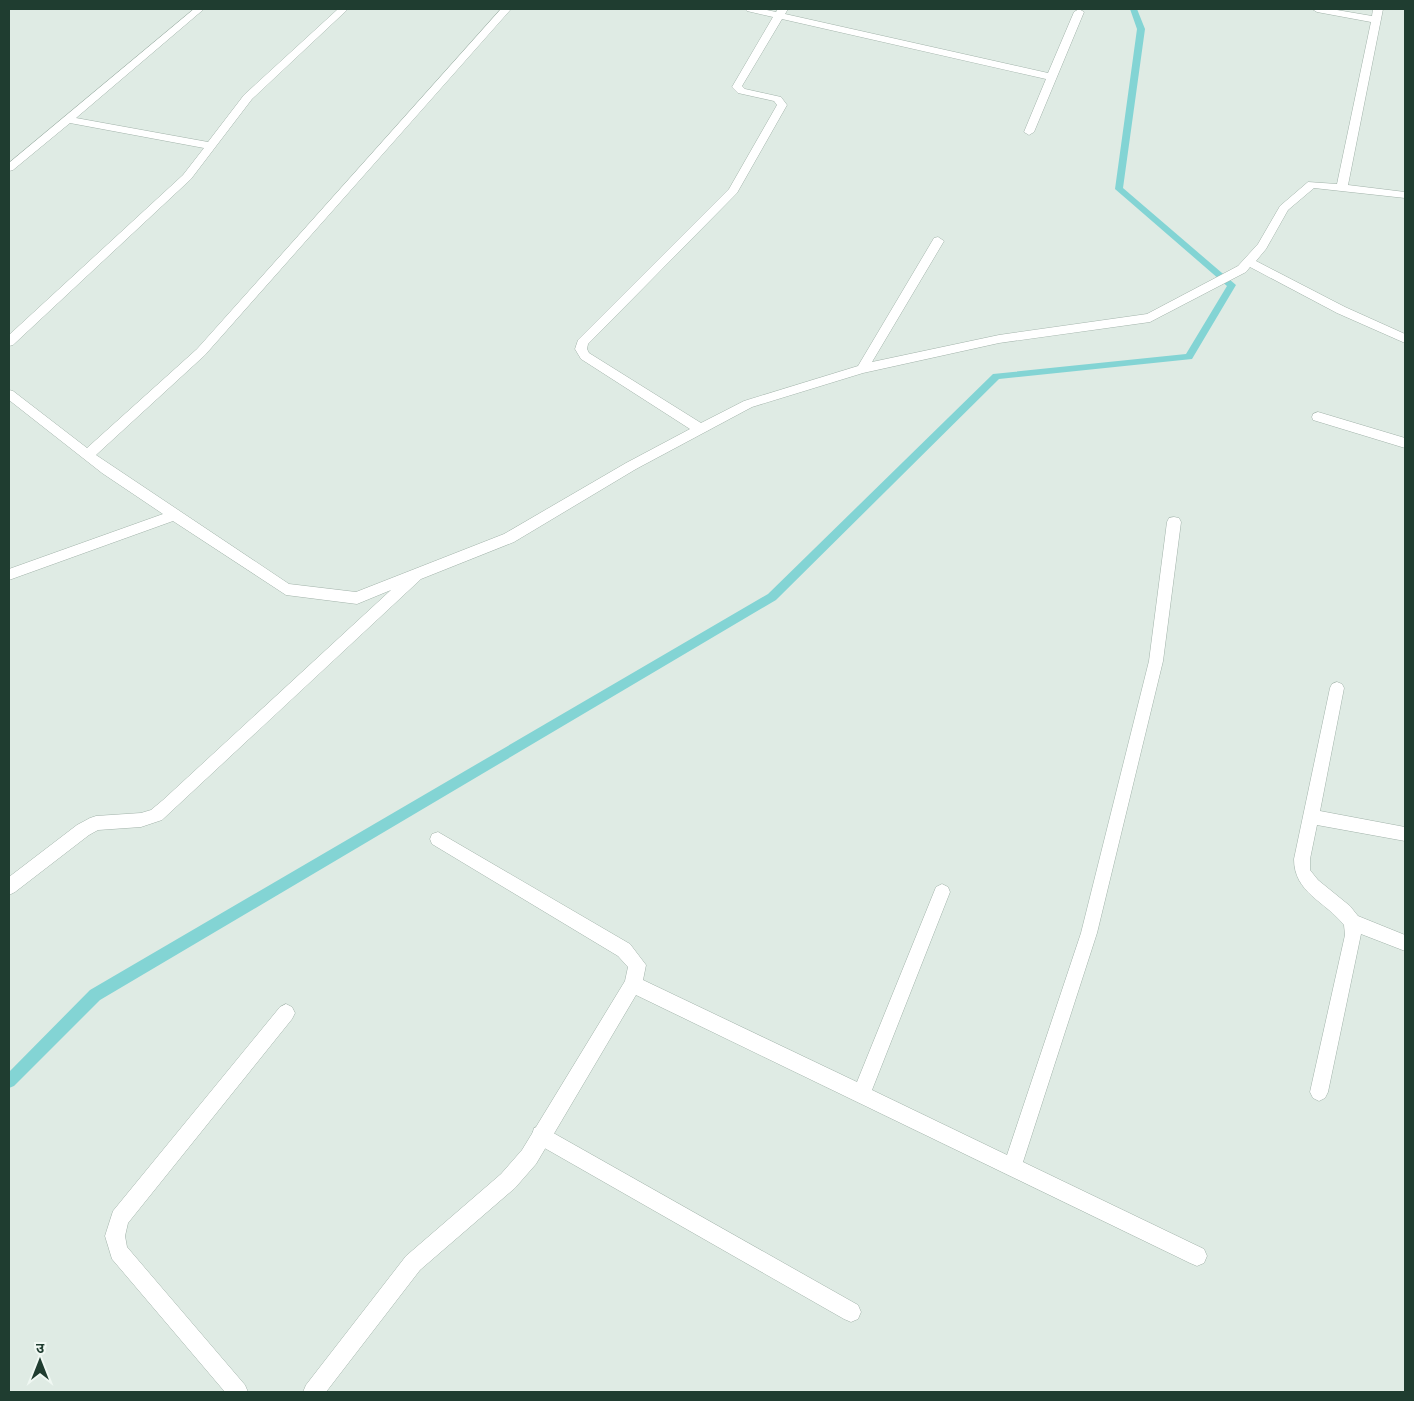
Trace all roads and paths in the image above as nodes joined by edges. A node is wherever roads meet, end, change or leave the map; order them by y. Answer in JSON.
{"nodes":[{"id":1,"x":199,"y":9,"type":"edge"},
{"id":2,"x":342,"y":9,"type":"edge"},
{"id":3,"x":506,"y":9,"type":"edge"},
{"id":4,"x":750,"y":9,"type":"edge"},
{"id":5,"x":1317,"y":9,"type":"edge"},
{"id":6,"x":1378,"y":9,"type":"edge"},
{"id":7,"x":781,"y":12,"type":"edge"},
{"id":8,"x":1079,"y":12,"type":"dead end"},
{"id":9,"x":1376,"y":20,"type":"junction"},
{"id":10,"x":1052,"y":77,"type":"junction"},
{"id":11,"x":67,"y":119,"type":"junction"},
{"id":12,"x":1028,"y":132,"type":"dead end"},
{"id":13,"x":211,"y":146,"type":"junction"},
{"id":14,"x":9,"y":168,"type":"edge"},
{"id":15,"x":1342,"y":188,"type":"junction"},
{"id":16,"x":1405,"y":195,"type":"edge"},
{"id":17,"x":938,"y":242,"type":"dead end"},
{"id":18,"x":1246,"y":265,"type":"junction"},
{"id":19,"x":1405,"y":339,"type":"edge"},
{"id":20,"x":9,"y":342,"type":"edge"},
{"id":21,"x":862,"y":369,"type":"junction"},
{"id":22,"x":9,"y":394,"type":"edge"},
{"id":23,"x":1318,"y":417,"type":"dead end"},
{"id":24,"x":700,"y":429,"type":"junction"},
{"id":25,"x":1405,"y":443,"type":"edge"},
{"id":26,"x":88,"y":455,"type":"junction"},
{"id":27,"x":175,"y":514,"type":"junction"},
{"id":28,"x":1174,"y":522,"type":"dead end"},
{"id":29,"x":421,"y":572,"type":"junction"},
{"id":30,"x":9,"y":575,"type":"edge"},
{"id":31,"x":1337,"y":688,"type":"dead end"},
{"id":32,"x":1311,"y":817,"type":"junction"},
{"id":33,"x":1405,"y":834,"type":"edge"},
{"id":34,"x":438,"y":839,"type":"dead end"},
{"id":35,"x":9,"y":887,"type":"edge"},
{"id":36,"x":942,"y":892,"type":"dead end"},
{"id":37,"x":1352,"y":922,"type":"junction"},
{"id":38,"x":1405,"y":943,"type":"edge"},
{"id":39,"x":633,"y":984,"type":"junction"},
{"id":40,"x":286,"y":1013,"type":"dead end"},
{"id":41,"x":1319,"y":1092,"type":"dead end"},
{"id":42,"x":861,"y":1094,"type":"junction"},
{"id":43,"x":541,"y":1135,"type":"junction"},
{"id":44,"x":1012,"y":1167,"type":"junction"},
{"id":45,"x":1197,"y":1256,"type":"dead end"},
{"id":46,"x":851,"y":1312,"type":"dead end"},
{"id":47,"x":238,"y":1392,"type":"edge"},
{"id":48,"x":313,"y":1392,"type":"edge"}],
"edges":[{"from":1,"to":11,"type":"street"},
{"from":2,"to":13,"type":"street"},
{"from":3,"to":26,"type":"street"},
{"from":4,"to":7,"type":"street"},
{"from":5,"to":9,"type":"street"},
{"from":6,"to":9,"type":"street"},
{"from":7,"to":10,"type":"street"},
{"from":7,"to":24,"type":"street"},
{"from":8,"to":10,"type":"street"},
{"from":9,"to":15,"type":"street"},
{"from":10,"to":12,"type":"street"},
{"from":11,"to":13,"type":"street"},
{"from":11,"to":14,"type":"street"},
{"from":13,"to":20,"type":"street"},
{"from":15,"to":16,"type":"street"},
{"from":15,"to":18,"type":"street"},
{"from":17,"to":21,"type":"street"},
{"from":18,"to":19,"type":"street"},
{"from":18,"to":21,"type":"street"},
{"from":21,"to":24,"type":"street"},
{"from":22,"to":26,"type":"street"},
{"from":23,"to":25,"type":"street"},
{"from":24,"to":29,"type":"street"},
{"from":26,"to":27,"type":"street"},
{"from":27,"to":29,"type":"street"},
{"from":27,"to":30,"type":"street"},
{"from":28,"to":44,"type":"street"},
{"from":29,"to":35,"type":"street"},
{"from":31,"to":32,"type":"street"},
{"from":32,"to":33,"type":"street"},
{"from":32,"to":37,"type":"street"},
{"from":34,"to":39,"type":"street"},
{"from":36,"to":42,"type":"street"},
{"from":37,"to":38,"type":"street"},
{"from":37,"to":41,"type":"street"},
{"from":39,"to":42,"type":"street"},
{"from":39,"to":43,"type":"street"},
{"from":40,"to":47,"type":"street"},
{"from":42,"to":44,"type":"street"},
{"from":43,"to":46,"type":"street"},
{"from":43,"to":48,"type":"street"},
{"from":44,"to":45,"type":"street"}]}
